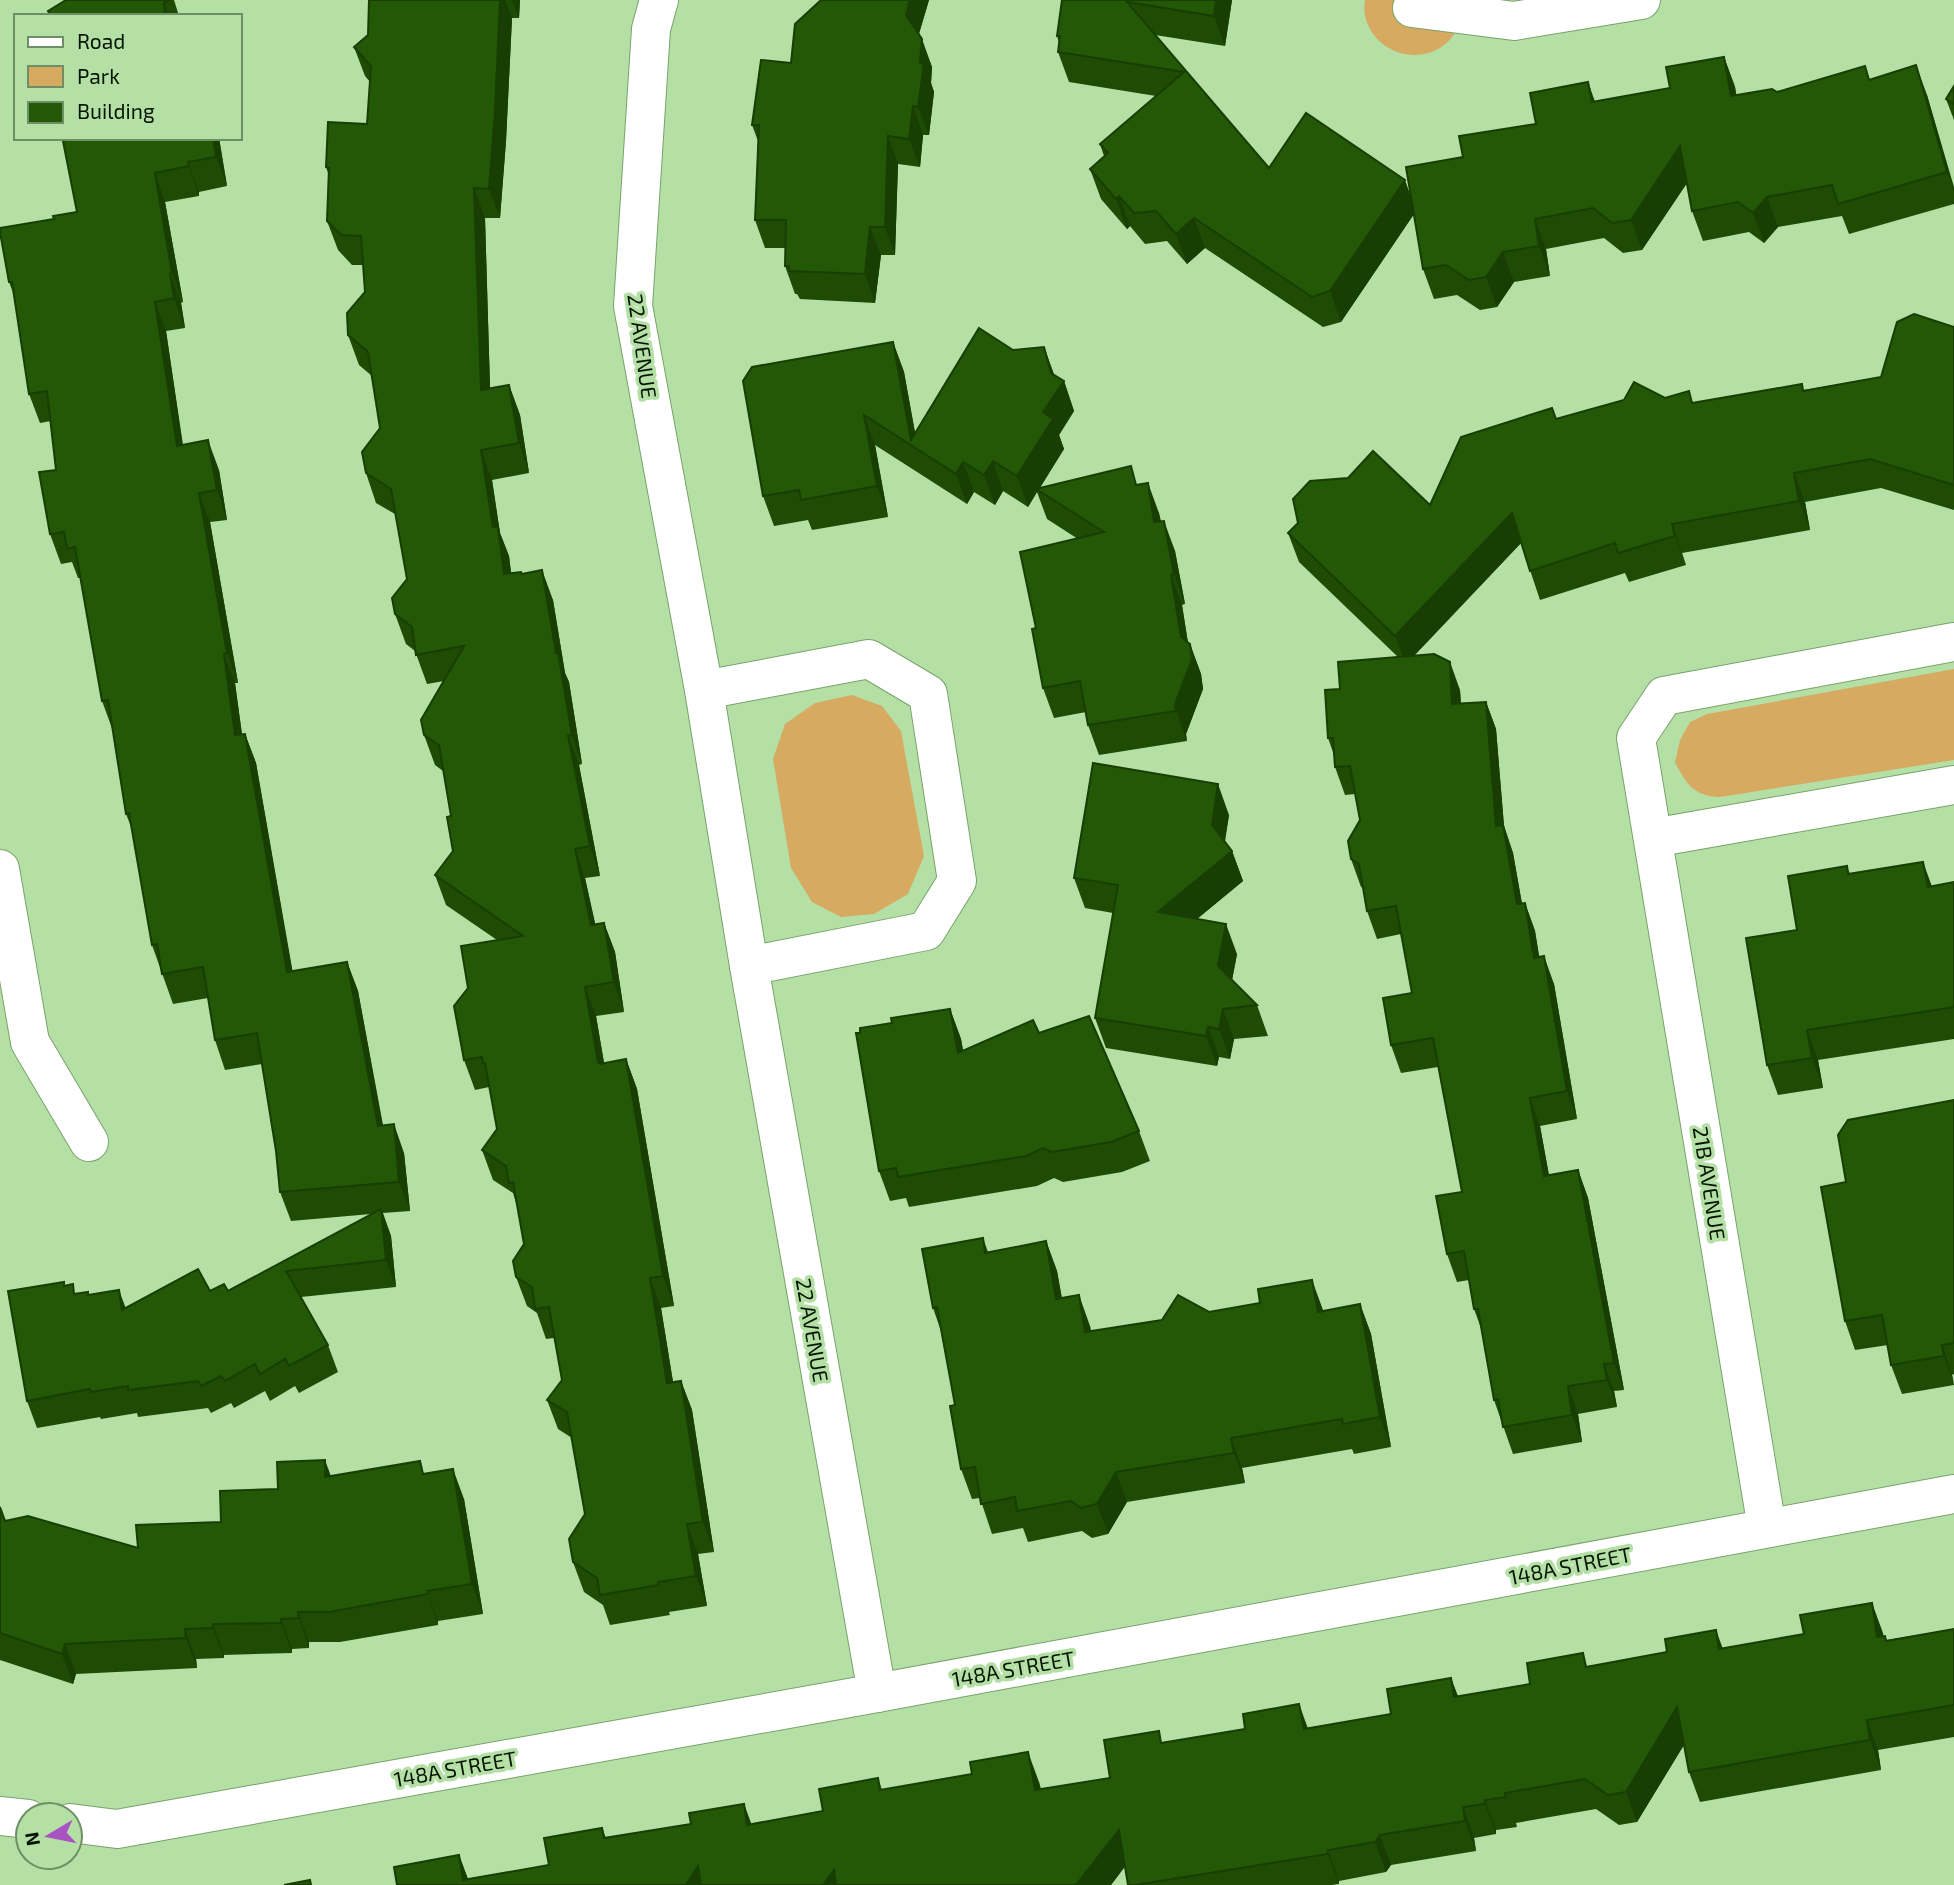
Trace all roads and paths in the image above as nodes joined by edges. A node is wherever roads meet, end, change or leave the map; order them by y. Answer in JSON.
{"nodes":[{"id":1,"x":659,"y":0,"type":"edge"},
{"id":2,"x":1641,"y":0,"type":"edge"},
{"id":3,"x":1412,"y":8,"type":"dead end"},
{"id":4,"x":1954,"y":642,"type":"edge"},
{"id":5,"x":704,"y":690,"type":"junction"},
{"id":6,"x":1954,"y":785,"type":"edge"},
{"id":7,"x":1653,"y":838,"type":"junction"},
{"id":8,"x":0,"y":869,"type":"edge"},
{"id":9,"x":749,"y":966,"type":"junction"},
{"id":10,"x":89,"y":1142,"type":"dead end"},
{"id":11,"x":1954,"y":1494,"type":"edge"},
{"id":12,"x":1767,"y":1528,"type":"junction"},
{"id":13,"x":877,"y":1693,"type":"junction"},
{"id":14,"x":84,"y":1825,"type":"edge"}],
"edges":[{"from":1,"to":5,"type":"street","name":"22 AVENUE"},
{"from":2,"to":3,"type":"street"},
{"from":4,"to":7,"type":"street","name":"21B AVENUE"},
{"from":5,"to":9,"type":"street","name":"22 AVENUE"},
{"from":5,"to":9,"type":"street"},
{"from":6,"to":7,"type":"street"},
{"from":7,"to":12,"type":"street","name":"21B AVENUE"},
{"from":8,"to":10,"type":"street"},
{"from":9,"to":13,"type":"street","name":"22 AVENUE"},
{"from":11,"to":12,"type":"street","name":"148A STREET"},
{"from":12,"to":13,"type":"street","name":"148A STREET"},
{"from":13,"to":14,"type":"street","name":"148A STREET"}]}
